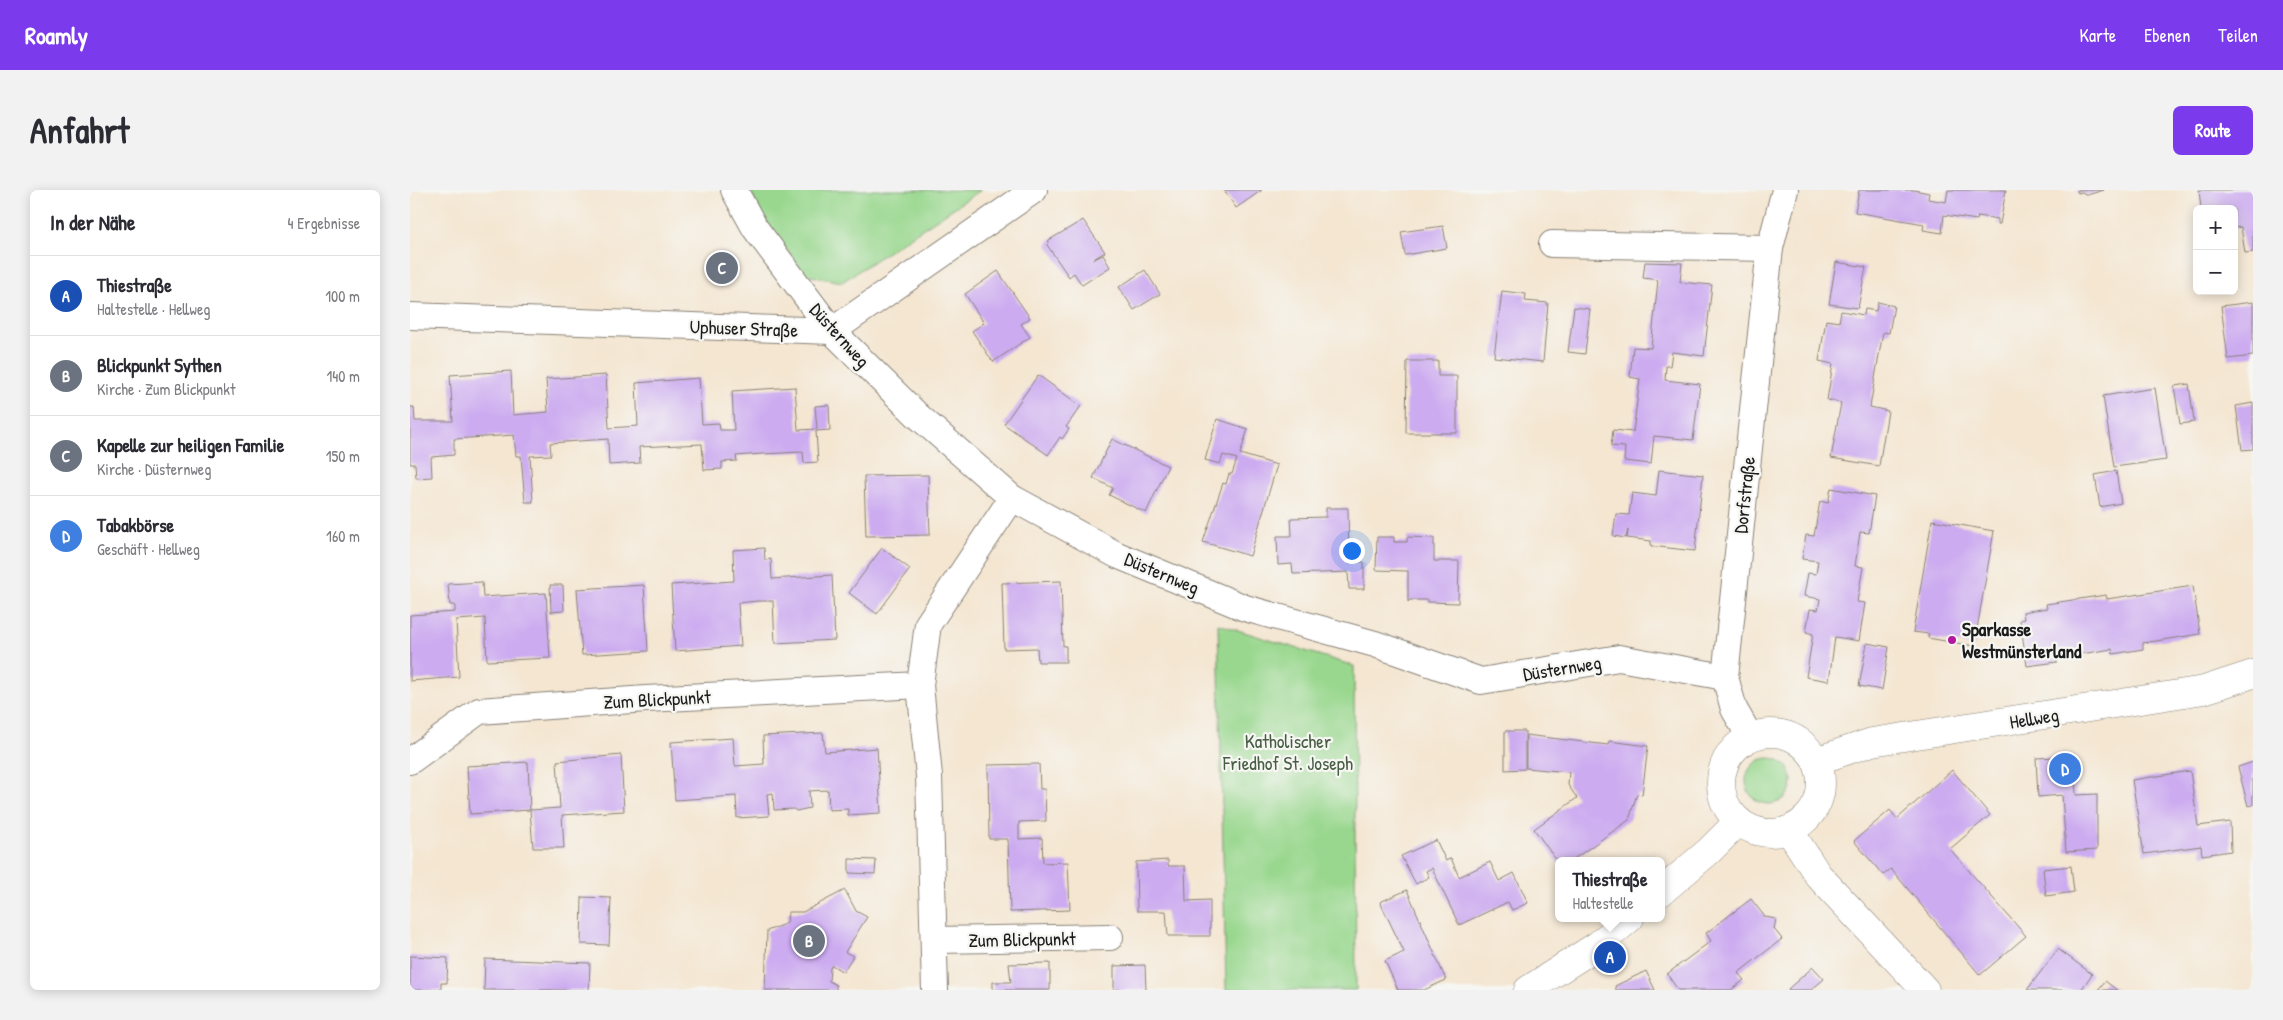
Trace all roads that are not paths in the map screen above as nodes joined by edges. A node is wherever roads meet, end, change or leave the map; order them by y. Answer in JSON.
{"nodes":[{"id":1,"x":734,"y":190,"type":"edge"},
{"id":2,"x":1034,"y":190,"type":"edge"},
{"id":3,"x":1785,"y":190,"type":"edge"},
{"id":4,"x":1552,"y":244,"type":"dead end"},
{"id":5,"x":1770,"y":248,"type":"junction"},
{"id":6,"x":410,"y":316,"type":"edge"},
{"id":7,"x":832,"y":331,"type":"junction"},
{"id":8,"x":1012,"y":498,"type":"junction"},
{"id":9,"x":2253,"y":674,"type":"edge"},
{"id":10,"x":1725,"y":677,"type":"junction"},
{"id":11,"x":920,"y":685,"type":"junction"},
{"id":12,"x":1750,"y":737,"type":"junction"},
{"id":13,"x":1816,"y":761,"type":"junction"},
{"id":14,"x":410,"y":762,"type":"edge"},
{"id":15,"x":1738,"y":822,"type":"junction"},
{"id":16,"x":1789,"y":830,"type":"junction"},
{"id":17,"x":1665,"y":889,"type":"edge"},
{"id":18,"x":1625,"y":922,"type":"edge"},
{"id":19,"x":1110,"y":937,"type":"dead end"},
{"id":20,"x":935,"y":940,"type":"junction"},
{"id":21,"x":935,"y":990,"type":"edge"},
{"id":22,"x":1528,"y":990,"type":"edge"},
{"id":23,"x":1925,"y":990,"type":"edge"}],
"edges":[{"from":1,"to":7,"type":"street","name":"Düsternweg"},
{"from":2,"to":7,"type":"street"},
{"from":3,"to":5,"type":"street","name":"Dorfstraße"},
{"from":4,"to":5,"type":"street"},
{"from":5,"to":10,"type":"street","name":"Dorfstraße"},
{"from":6,"to":7,"type":"street","name":"Uphuser Straße"},
{"from":7,"to":8,"type":"street","name":"Düsternweg"},
{"from":8,"to":10,"type":"street","name":"Düsternweg"},
{"from":8,"to":11,"type":"street"},
{"from":9,"to":13,"type":"street","name":"Hellweg"},
{"from":10,"to":12,"type":"street","name":"Dorfstraße"},
{"from":11,"to":14,"type":"street","name":"Zum Blickpunkt"},
{"from":11,"to":20,"type":"street"},
{"from":12,"to":13,"type":"street"},
{"from":12,"to":15,"type":"street"},
{"from":13,"to":16,"type":"street"},
{"from":15,"to":16,"type":"street"},
{"from":15,"to":17,"type":"street"},
{"from":16,"to":23,"type":"street"},
{"from":18,"to":22,"type":"street"},
{"from":19,"to":20,"type":"street","name":"Zum Blickpunkt"},
{"from":20,"to":21,"type":"street"}]}
